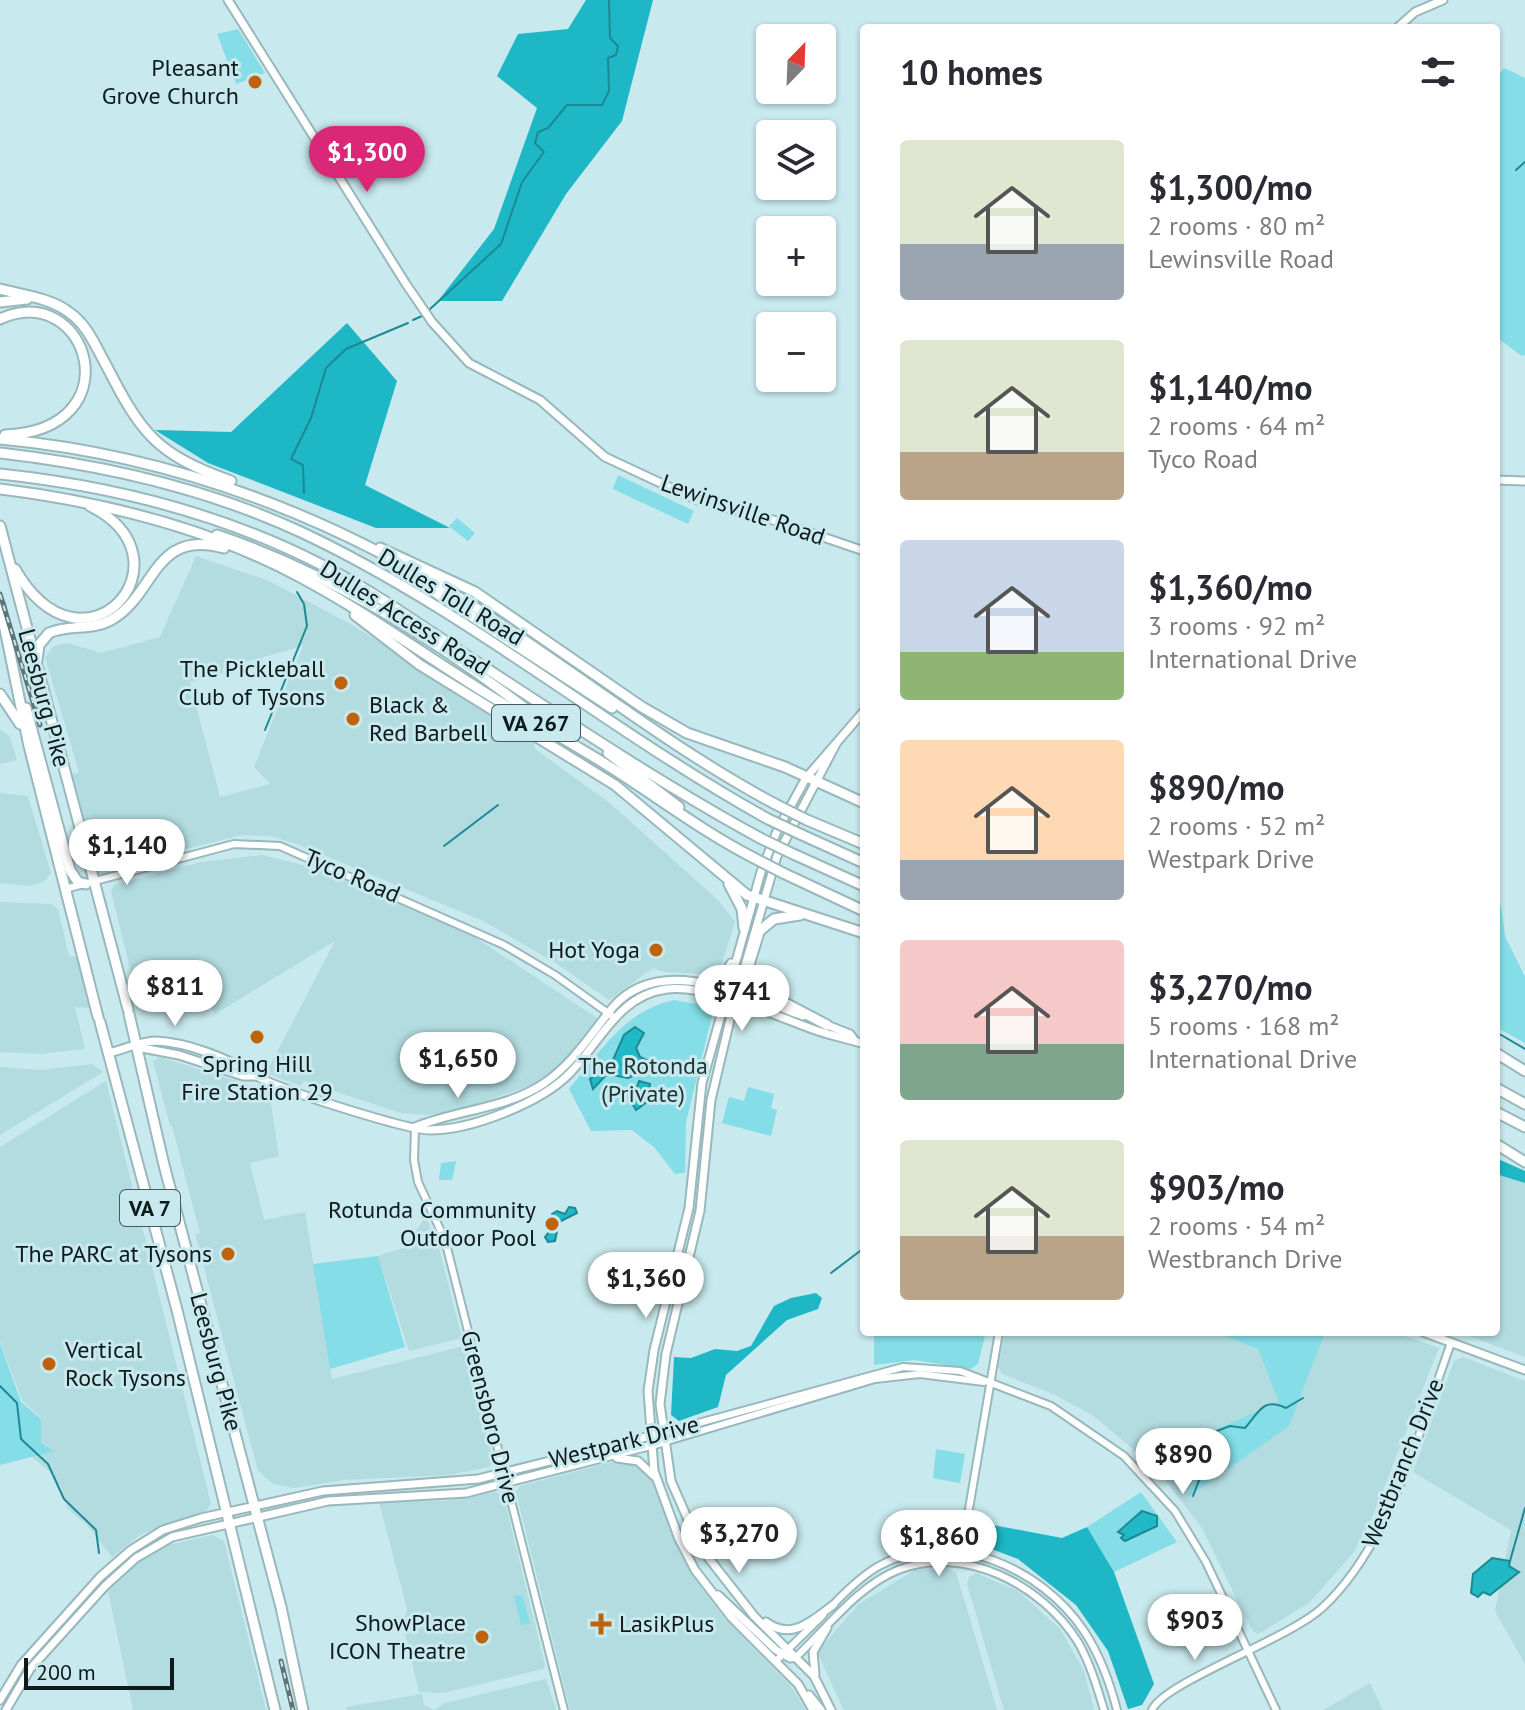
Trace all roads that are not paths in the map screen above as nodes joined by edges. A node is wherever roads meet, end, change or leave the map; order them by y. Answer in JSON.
{"nodes":[{"id":1,"x":228,"y":0,"type":"edge"},
{"id":2,"x":1443,"y":0,"type":"edge"},
{"id":3,"x":1402,"y":24,"type":"edge"},
{"id":4,"x":0,"y":289,"type":"edge"},
{"id":5,"x":39,"y":299,"type":"junction"},
{"id":6,"x":0,"y":302,"type":"edge"},
{"id":7,"x":0,"y":319,"type":"edge"},
{"id":8,"x":0,"y":437,"type":"edge"},
{"id":9,"x":0,"y":453,"type":"edge"},
{"id":10,"x":0,"y":474,"type":"edge"},
{"id":11,"x":1500,"y":480,"type":"edge"},
{"id":12,"x":1525,"y":481,"type":"edge"},
{"id":13,"x":0,"y":489,"type":"edge"},
{"id":14,"x":68,"y":499,"type":"junction"},
{"id":15,"x":292,"y":510,"type":"junction"},
{"id":16,"x":171,"y":524,"type":"junction"},
{"id":17,"x":0,"y":526,"type":"edge"},
{"id":18,"x":347,"y":535,"type":"junction"},
{"id":19,"x":6,"y":549,"type":"junction"},
{"id":20,"x":860,"y":550,"type":"edge"},
{"id":21,"x":263,"y":559,"type":"junction"},
{"id":22,"x":321,"y":588,"type":"junction"},
{"id":23,"x":19,"y":601,"type":"junction"},
{"id":24,"x":0,"y":611,"type":"edge"},
{"id":25,"x":469,"y":657,"type":"junction"},
{"id":26,"x":37,"y":672,"type":"junction"},
{"id":27,"x":13,"y":675,"type":"junction"},
{"id":28,"x":0,"y":694,"type":"edge"},
{"id":29,"x":860,"y":715,"type":"edge"},
{"id":30,"x":29,"y":746,"type":"junction"},
{"id":31,"x":577,"y":747,"type":"junction"},
{"id":32,"x":810,"y":780,"type":"junction"},
{"id":33,"x":860,"y":801,"type":"edge"},
{"id":34,"x":860,"y":842,"type":"edge"},
{"id":35,"x":751,"y":857,"type":"junction"},
{"id":36,"x":860,"y":861,"type":"edge"},
{"id":37,"x":728,"y":881,"type":"junction"},
{"id":38,"x":91,"y":882,"type":"junction"},
{"id":39,"x":860,"y":884,"type":"edge"},
{"id":40,"x":65,"y":889,"type":"junction"},
{"id":41,"x":758,"y":899,"type":"junction"},
{"id":42,"x":860,"y":909,"type":"edge"},
{"id":43,"x":807,"y":916,"type":"junction"},
{"id":44,"x":744,"y":928,"type":"junction"},
{"id":45,"x":760,"y":929,"type":"junction"},
{"id":46,"x":860,"y":932,"type":"edge"},
{"id":47,"x":748,"y":951,"type":"junction"},
{"id":48,"x":736,"y":955,"type":"junction"},
{"id":49,"x":690,"y":981,"type":"junction"},
{"id":50,"x":726,"y":990,"type":"junction"},
{"id":51,"x":736,"y":994,"type":"junction"},
{"id":52,"x":724,"y":999,"type":"junction"},
{"id":53,"x":734,"y":1003,"type":"junction"},
{"id":54,"x":612,"y":1016,"type":"junction"},
{"id":55,"x":827,"y":1025,"type":"junction"},
{"id":56,"x":855,"y":1041,"type":"junction"},
{"id":57,"x":860,"y":1043,"type":"edge"},
{"id":58,"x":137,"y":1047,"type":"junction"},
{"id":59,"x":108,"y":1053,"type":"junction"},
{"id":60,"x":1500,"y":1055,"type":"edge"},
{"id":61,"x":1525,"y":1071,"type":"edge"},
{"id":62,"x":1500,"y":1090,"type":"edge"},
{"id":63,"x":1525,"y":1104,"type":"edge"},
{"id":64,"x":1500,"y":1114,"type":"edge"},
{"id":65,"x":415,"y":1127,"type":"junction"},
{"id":66,"x":1525,"y":1127,"type":"edge"},
{"id":67,"x":1500,"y":1146,"type":"edge"},
{"id":68,"x":1525,"y":1159,"type":"edge"},
{"id":69,"x":998,"y":1336,"type":"edge"},
{"id":70,"x":1433,"y":1336,"type":"edge"},
{"id":71,"x":1451,"y":1343,"type":"junction"},
{"id":72,"x":1525,"y":1370,"type":"edge"},
{"id":73,"x":988,"y":1383,"type":"junction"},
{"id":74,"x":662,"y":1433,"type":"junction"},
{"id":75,"x":649,"y":1436,"type":"junction"},
{"id":76,"x":664,"y":1442,"type":"junction"},
{"id":77,"x":650,"y":1446,"type":"junction"},
{"id":78,"x":607,"y":1458,"type":"junction"},
{"id":79,"x":504,"y":1473,"type":"junction"},
{"id":80,"x":657,"y":1481,"type":"junction"},
{"id":81,"x":507,"y":1485,"type":"junction"},
{"id":82,"x":256,"y":1512,"type":"junction"},
{"id":83,"x":226,"y":1517,"type":"junction"},
{"id":84,"x":962,"y":1552,"type":"junction"},
{"id":85,"x":960,"y":1564,"type":"junction"},
{"id":86,"x":710,"y":1589,"type":"junction"},
{"id":87,"x":742,"y":1602,"type":"junction"},
{"id":88,"x":833,"y":1605,"type":"junction"},
{"id":89,"x":827,"y":1628,"type":"junction"},
{"id":90,"x":1249,"y":1653,"type":"junction"},
{"id":91,"x":790,"y":1654,"type":"junction"},
{"id":92,"x":776,"y":1661,"type":"junction"},
{"id":93,"x":819,"y":1683,"type":"junction"},
{"id":94,"x":801,"y":1689,"type":"junction"},
{"id":95,"x":0,"y":1700,"type":"edge"},
{"id":96,"x":6,"y":1710,"type":"edge"},
{"id":97,"x":275,"y":1710,"type":"edge"},
{"id":98,"x":303,"y":1710,"type":"edge"},
{"id":99,"x":564,"y":1710,"type":"edge"},
{"id":100,"x":813,"y":1710,"type":"edge"},
{"id":101,"x":821,"y":1710,"type":"edge"},
{"id":102,"x":831,"y":1710,"type":"edge"},
{"id":103,"x":1104,"y":1710,"type":"edge"},
{"id":104,"x":1117,"y":1710,"type":"edge"},
{"id":105,"x":1152,"y":1710,"type":"edge"},
{"id":106,"x":1276,"y":1710,"type":"edge"}],
"edges":[{"from":1,"to":20,"type":"main road","name":"Lewinsville Road"},
{"from":2,"to":3,"type":"main road"},
{"from":4,"to":5,"type":"highway"},
{"from":5,"to":6,"type":"highway"},
{"from":5,"to":15,"type":"highway"},
{"from":7,"to":8,"type":"highway"},
{"from":8,"to":15,"type":"highway","name":"Dulles Toll Road","number":"VA 267"},
{"from":9,"to":36,"type":"highway","name":"Dulles Access Road","bridge":true},
{"from":10,"to":25,"type":"highway","name":"Dulles Access Road"},
{"from":11,"to":12,"type":"main road"},
{"from":13,"to":14,"type":"highway","name":"Dulles Toll Road","number":"VA 267"},
{"from":14,"to":16,"type":"highway","name":"Dulles Toll Road","number":"VA 267"},
{"from":14,"to":19,"type":"highway"},
{"from":15,"to":18,"type":"highway","name":"Dulles Toll Road","number":"VA 267"},
{"from":16,"to":21,"type":"highway","name":"Dulles Toll Road","number":"VA 267"},
{"from":16,"to":31,"type":"highway","name":"Dulles Toll Road","number":"VA 267"},
{"from":17,"to":19,"type":"highway","name":"Leesburg Pike","number":"VA 7"},
{"from":18,"to":32,"type":"highway"},
{"from":18,"to":34,"type":"highway","name":"Dulles Toll Road","number":"VA 267","bridge":true},
{"from":19,"to":23,"type":"highway","name":"Leesburg Pike","number":"VA 7"},
{"from":21,"to":22,"type":"highway","name":"Dulles Toll Road","number":"VA 267"},
{"from":21,"to":26,"type":"highway"},
{"from":22,"to":31,"type":"highway","name":"Dulles Toll Road","number":"VA 267"},
{"from":22,"to":37,"type":"highway"},
{"from":23,"to":24,"type":"highway"},
{"from":23,"to":26,"type":"highway","name":"Leesburg Pike","number":"VA 7"},
{"from":24,"to":27,"type":"highway","name":"Leesburg Pike","number":"VA 7"},
{"from":25,"to":35,"type":"highway"},
{"from":25,"to":39,"type":"highway","name":"Dulles Access Road","bridge":true},
{"from":26,"to":38,"type":"highway","name":"Leesburg Pike","number":"VA 7"},
{"from":27,"to":30,"type":"highway","name":"Leesburg Pike","number":"VA 7"},
{"from":27,"to":38,"type":"highway"},
{"from":28,"to":30,"type":"highway"},
{"from":29,"to":32,"type":"main road"},
{"from":30,"to":40,"type":"highway","name":"Leesburg Pike","number":"VA 7"},
{"from":31,"to":35,"type":"highway","name":"Dulles Toll Road","number":"VA 267"},
{"from":32,"to":33,"type":"highway"},
{"from":32,"to":41,"type":"main road"},
{"from":35,"to":42,"type":"highway","name":"Dulles Toll Road","number":"VA 267","bridge":true},
{"from":37,"to":41,"type":"highway"},
{"from":37,"to":44,"type":"highway"},
{"from":38,"to":40,"type":"street","name":"Tyco Road"},
{"from":38,"to":54,"type":"street","name":"Tyco Road"},
{"from":38,"to":58,"type":"highway","name":"Leesburg Pike","number":"VA 7"},
{"from":40,"to":59,"type":"highway","name":"Leesburg Pike","number":"VA 7"},
{"from":41,"to":43,"type":"highway"},
{"from":41,"to":44,"type":"main road"},
{"from":41,"to":47,"type":"main road"},
{"from":43,"to":45,"type":"highway"},
{"from":43,"to":46,"type":"highway"},
{"from":44,"to":48,"type":"main road"},
{"from":45,"to":47,"type":"highway"},
{"from":45,"to":55,"type":"highway"},
{"from":47,"to":51,"type":"main road"},
{"from":48,"to":49,"type":"main road"},
{"from":48,"to":50,"type":"main road"},
{"from":49,"to":50,"type":"main road"},
{"from":49,"to":54,"type":"main road"},
{"from":50,"to":51,"type":"main road"},
{"from":50,"to":52,"type":"main road"},
{"from":51,"to":53,"type":"main road"},
{"from":51,"to":55,"type":"main road"},
{"from":52,"to":53,"type":"main road"},
{"from":52,"to":54,"type":"main road"},
{"from":52,"to":75,"type":"main road"},
{"from":53,"to":56,"type":"main road"},
{"from":53,"to":74,"type":"main road"},
{"from":54,"to":65,"type":"main road"},
{"from":55,"to":56,"type":"main road"},
{"from":56,"to":57,"type":"main road"},
{"from":58,"to":59,"type":"main road"},
{"from":58,"to":65,"type":"main road"},
{"from":58,"to":82,"type":"highway","name":"Leesburg Pike","number":"VA 7"},
{"from":59,"to":83,"type":"highway","name":"Leesburg Pike","number":"VA 7"},
{"from":60,"to":61,"type":"highway"},
{"from":62,"to":63,"type":"highway"},
{"from":64,"to":66,"type":"highway"},
{"from":65,"to":79,"type":"street","name":"Greensboro Drive"},
{"from":67,"to":68,"type":"highway"},
{"from":69,"to":73,"type":"street"},
{"from":70,"to":71,"type":"main road"},
{"from":71,"to":72,"type":"main road"},
{"from":71,"to":90,"type":"street","name":"Westbranch Drive"},
{"from":73,"to":74,"type":"street","name":"Westpark Drive"},
{"from":73,"to":76,"type":"street","name":"Westpark Drive"},
{"from":73,"to":84,"type":"street"},
{"from":73,"to":90,"type":"street","name":"Westpark Drive"},
{"from":74,"to":75,"type":"main road","name":"Westpark Drive"},
{"from":74,"to":76,"type":"main road"},
{"from":75,"to":77,"type":"main road"},
{"from":75,"to":79,"type":"main road","name":"Westpark Drive"},
{"from":76,"to":77,"type":"main road","name":"Westpark Drive"},
{"from":76,"to":87,"type":"main road"},
{"from":77,"to":78,"type":"main road","name":"Westpark Drive"},
{"from":77,"to":80,"type":"main road"},
{"from":78,"to":80,"type":"main road"},
{"from":78,"to":81,"type":"main road","name":"Westpark Drive"},
{"from":79,"to":81,"type":"street","name":"Greensboro Drive"},
{"from":79,"to":82,"type":"main road","name":"Westpark Drive"},
{"from":80,"to":86,"type":"main road"},
{"from":81,"to":82,"type":"main road","name":"Westpark Drive"},
{"from":81,"to":99,"type":"street","name":"Greensboro Drive"},
{"from":82,"to":83,"type":"main road"},
{"from":82,"to":98,"type":"highway","name":"Leesburg Pike","number":"VA 7"},
{"from":83,"to":95,"type":"main road"},
{"from":83,"to":96,"type":"main road"},
{"from":83,"to":97,"type":"highway","name":"Leesburg Pike","number":"VA 7"},
{"from":84,"to":85,"type":"street"},
{"from":84,"to":88,"type":"street"},
{"from":84,"to":104,"type":"street"},
{"from":85,"to":89,"type":"street"},
{"from":85,"to":103,"type":"street"},
{"from":86,"to":91,"type":"main road"},
{"from":86,"to":92,"type":"main road"},
{"from":87,"to":88,"type":"main road"},
{"from":87,"to":91,"type":"main road"},
{"from":88,"to":91,"type":"street"},
{"from":89,"to":91,"type":"street"},
{"from":89,"to":93,"type":"main road"},
{"from":90,"to":105,"type":"street","name":"Westbranch Drive"},
{"from":90,"to":106,"type":"street","name":"Westpark Drive"},
{"from":91,"to":92,"type":"street"},
{"from":91,"to":93,"type":"main road"},
{"from":92,"to":94,"type":"main road"},
{"from":93,"to":102,"type":"main road"},
{"from":94,"to":100,"type":"main road"},
{"from":94,"to":101,"type":"main road"}]}
